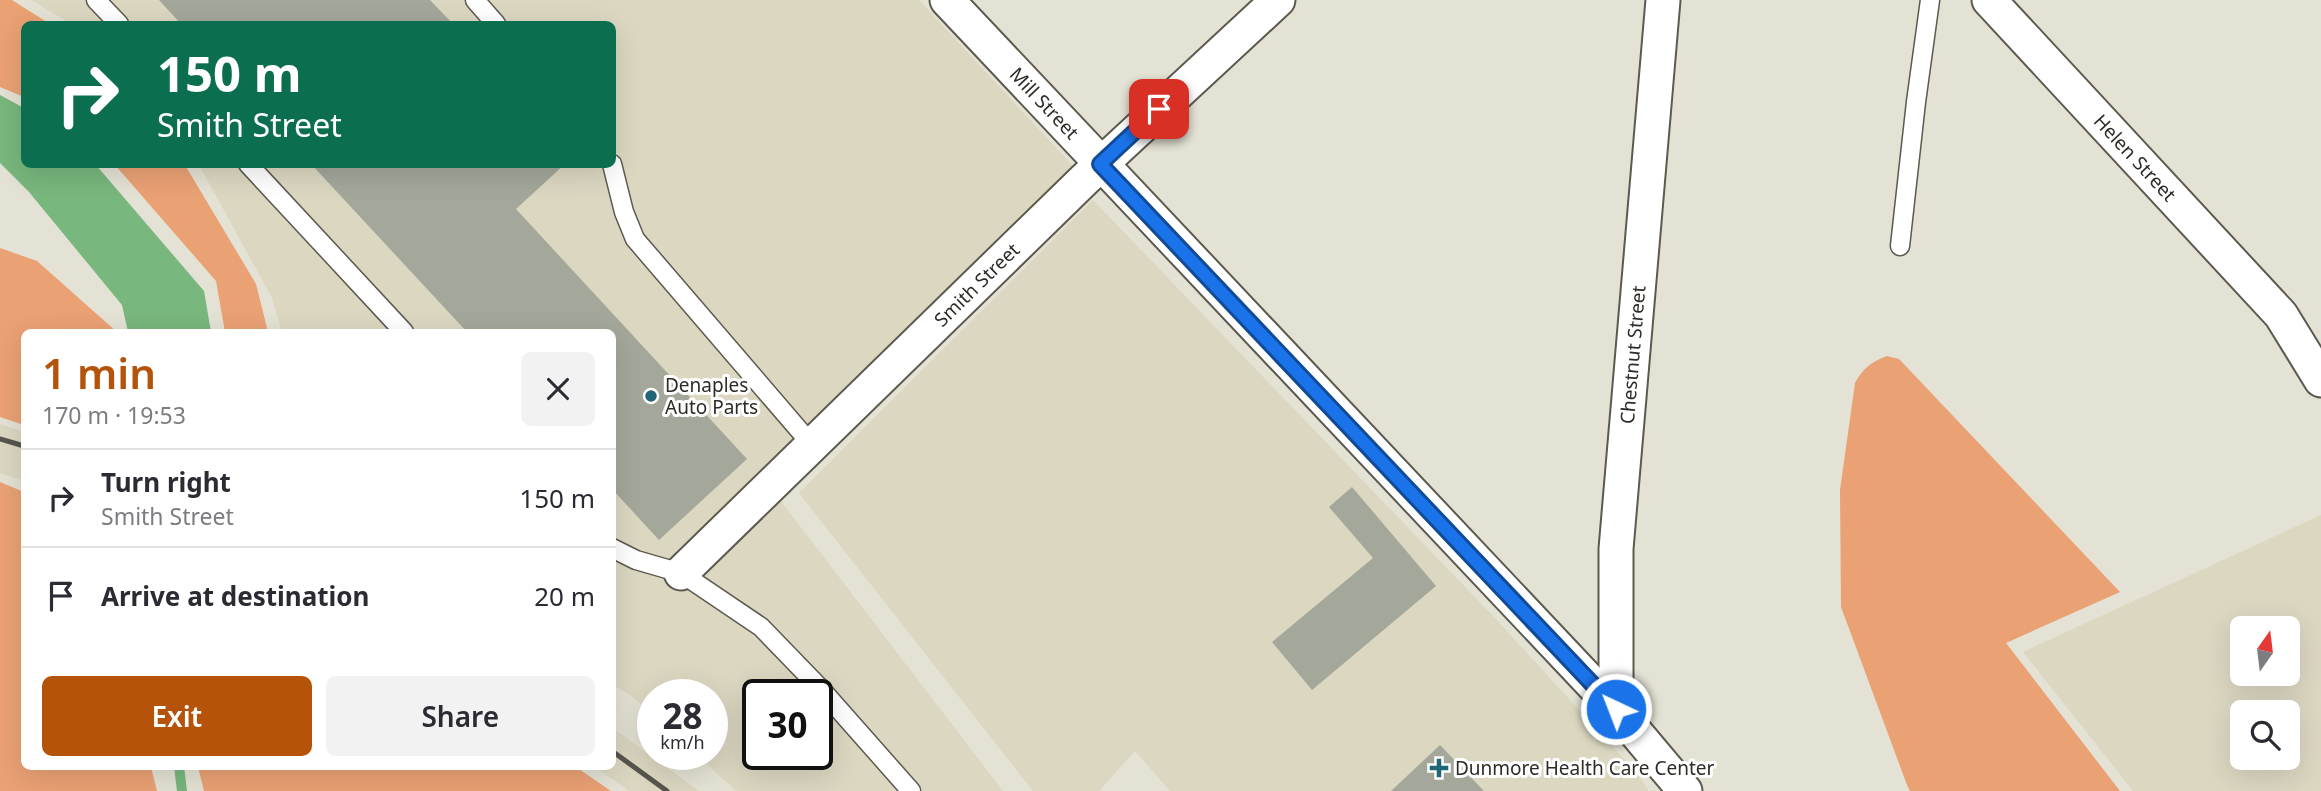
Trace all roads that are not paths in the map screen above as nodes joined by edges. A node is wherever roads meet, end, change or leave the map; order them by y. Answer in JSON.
{"nodes":[{"id":1,"x":96,"y":0,"type":"edge"},
{"id":2,"x":475,"y":0,"type":"edge"},
{"id":3,"x":947,"y":0,"type":"edge"},
{"id":4,"x":1278,"y":0,"type":"edge"},
{"id":5,"x":1663,"y":0,"type":"edge"},
{"id":6,"x":1930,"y":0,"type":"edge"},
{"id":7,"x":1989,"y":0,"type":"edge"},
{"id":8,"x":116,"y":21,"type":"edge"},
{"id":9,"x":493,"y":21,"type":"edge"},
{"id":10,"x":1100,"y":164,"type":"junction"},
{"id":11,"x":252,"y":168,"type":"edge"},
{"id":12,"x":613,"y":168,"type":"edge"},
{"id":13,"x":1900,"y":246,"type":"dead end"},
{"id":14,"x":401,"y":329,"type":"edge"},
{"id":15,"x":2321,"y":380,"type":"edge"},
{"id":16,"x":812,"y":445,"type":"junction"},
{"id":17,"x":616,"y":550,"type":"edge"},
{"id":18,"x":681,"y":573,"type":"junction"},
{"id":19,"x":1616,"y":709,"type":"junction"},
{"id":20,"x":911,"y":791,"type":"edge"},
{"id":21,"x":1685,"y":791,"type":"edge"}],
"edges":[{"from":1,"to":8,"type":"lane"},
{"from":2,"to":9,"type":"lane"},
{"from":3,"to":10,"type":"street","name":"Mill Street"},
{"from":4,"to":10,"type":"street","name":"Smith Street"},
{"from":5,"to":19,"type":"street","name":"Chestnut Street"},
{"from":6,"to":13,"type":"lane"},
{"from":7,"to":15,"type":"street","name":"Helen Street"},
{"from":10,"to":16,"type":"street","name":"Smith Street"},
{"from":10,"to":19,"type":"street","name":"Mill Street"},
{"from":11,"to":14,"type":"lane"},
{"from":12,"to":16,"type":"lane"},
{"from":16,"to":18,"type":"street","name":"Smith Street"},
{"from":17,"to":18,"type":"lane"},
{"from":18,"to":20,"type":"lane"},
{"from":19,"to":21,"type":"street","name":"Mill Street"}]}
